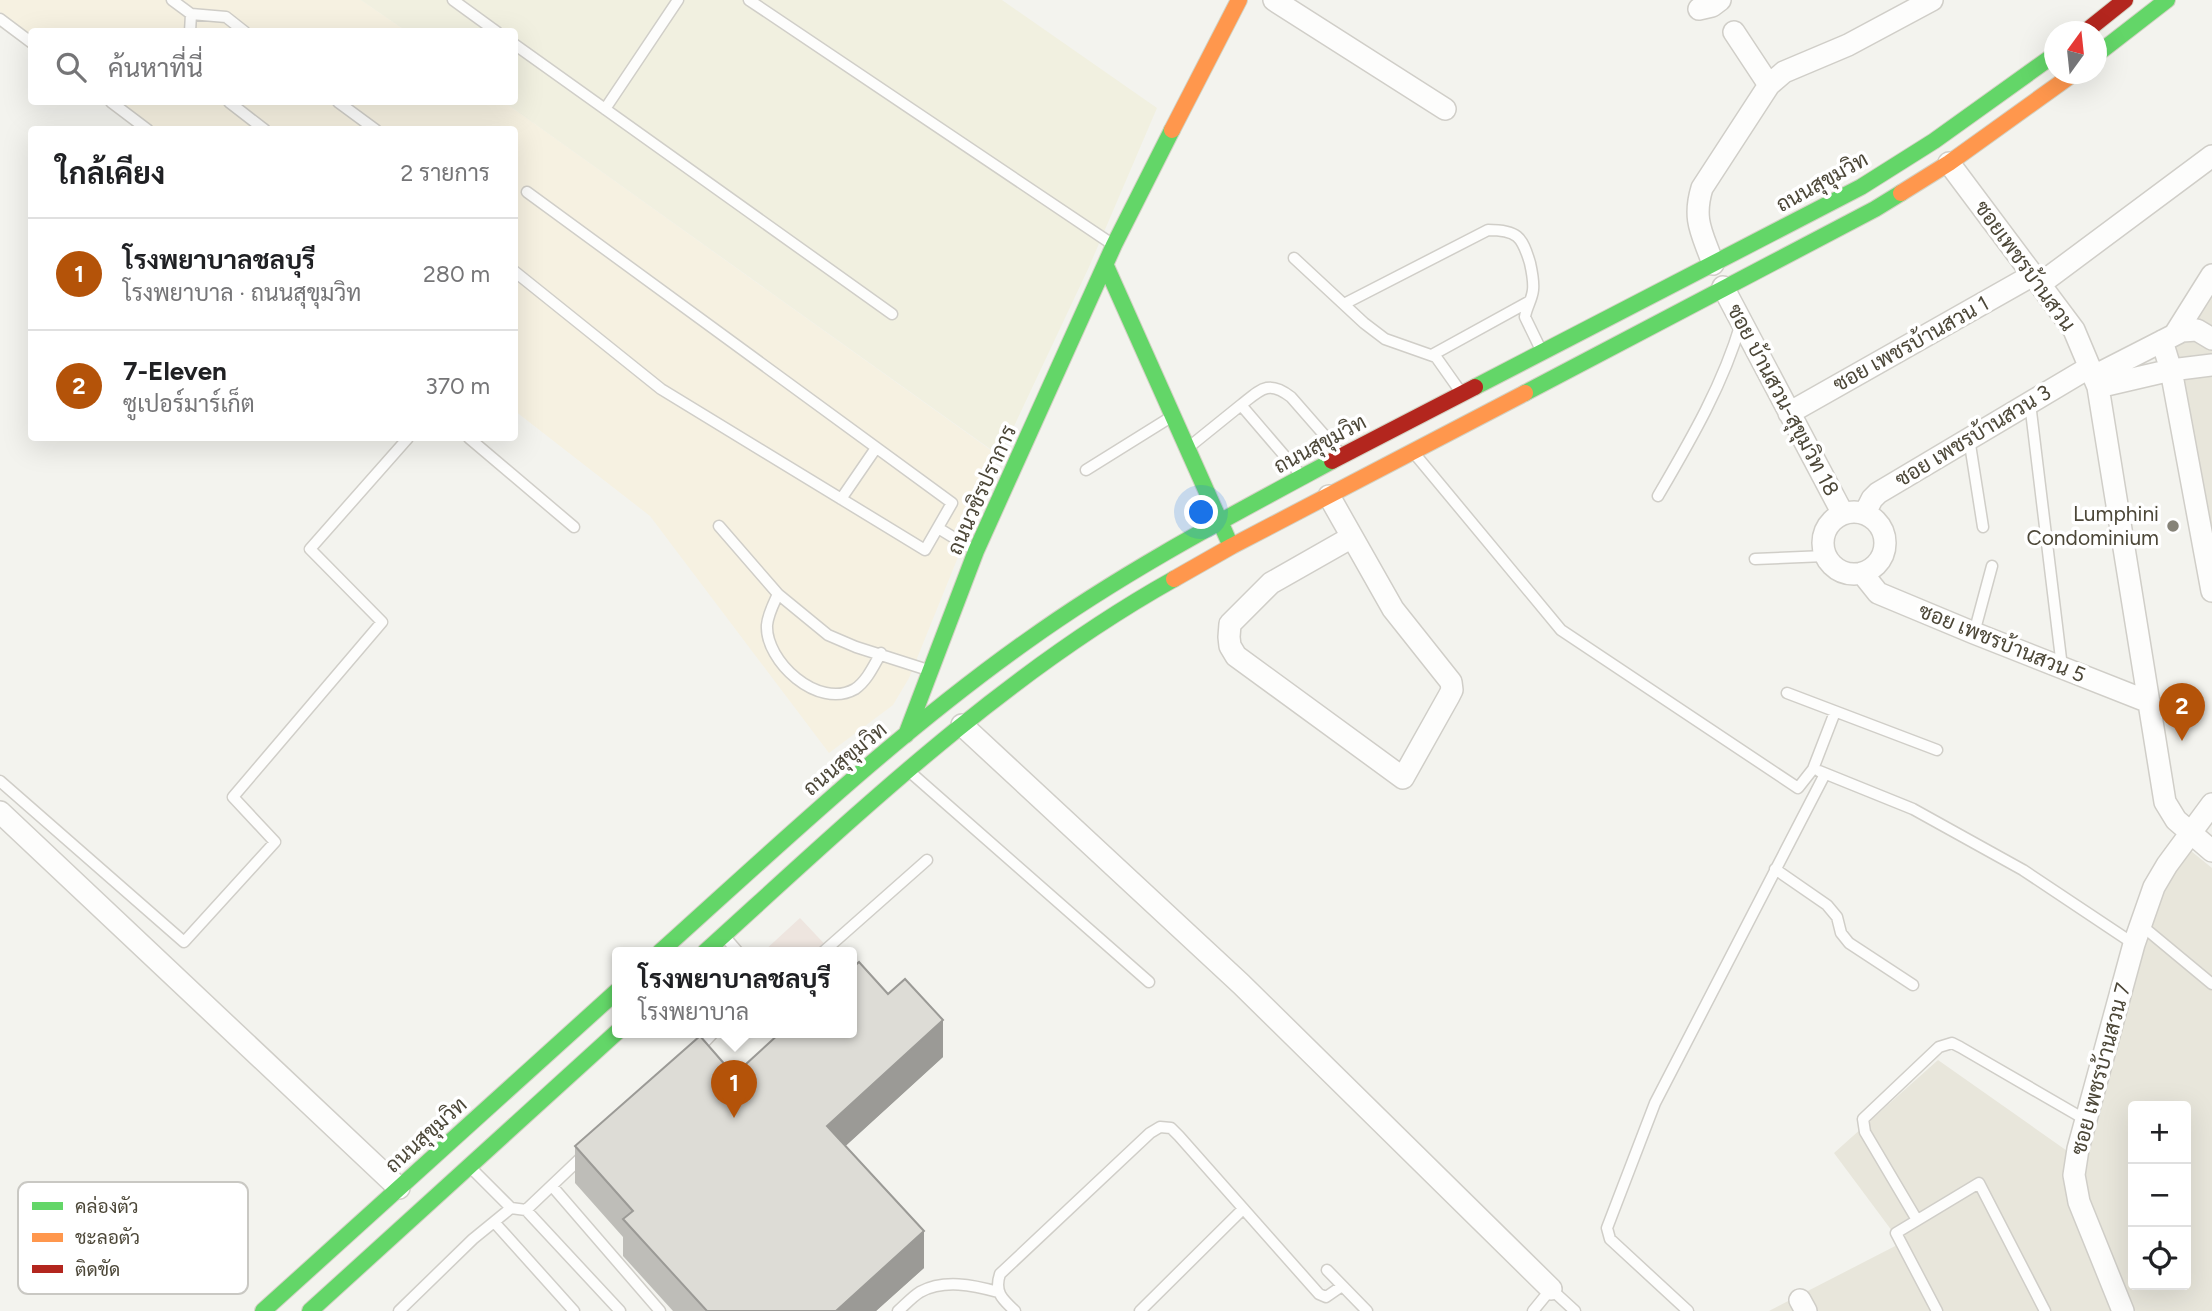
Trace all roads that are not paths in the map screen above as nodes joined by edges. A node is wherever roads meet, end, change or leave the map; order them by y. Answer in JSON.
{"nodes":[{"id":1,"x":172,"y":0,"type":"edge"},
{"id":2,"x":453,"y":0,"type":"edge"},
{"id":3,"x":678,"y":0,"type":"edge"},
{"id":4,"x":749,"y":0,"type":"edge"},
{"id":5,"x":1238,"y":0,"type":"edge"},
{"id":6,"x":1275,"y":0,"type":"edge"},
{"id":7,"x":1720,"y":0,"type":"edge"},
{"id":8,"x":1932,"y":0,"type":"edge"},
{"id":9,"x":2125,"y":0,"type":"edge"},
{"id":10,"x":2167,"y":0,"type":"edge"},
{"id":11,"x":1699,"y":9,"type":"dead end"},
{"id":12,"x":191,"y":14,"type":"junction"},
{"id":13,"x":0,"y":19,"type":"edge"},
{"id":14,"x":2099,"y":21,"type":"edge"},
{"id":15,"x":190,"y":28,"type":"edge"},
{"id":16,"x":240,"y":28,"type":"edge"},
{"id":17,"x":492,"y":28,"type":"edge"},
{"id":18,"x":1734,"y":32,"type":"dead end"},
{"id":19,"x":28,"y":40,"type":"edge"},
{"id":20,"x":2107,"y":46,"type":"edge"},
{"id":21,"x":518,"y":47,"type":"edge"},
{"id":22,"x":2044,"y":62,"type":"edge"},
{"id":23,"x":2059,"y":84,"type":"edge"},
{"id":24,"x":1769,"y":85,"type":"junction"},
{"id":25,"x":115,"y":105,"type":"edge"},
{"id":26,"x":233,"y":105,"type":"edge"},
{"id":27,"x":342,"y":105,"type":"edge"},
{"id":28,"x":606,"y":109,"type":"junction"},
{"id":29,"x":1445,"y":109,"type":"dead end"},
{"id":30,"x":143,"y":126,"type":"edge"},
{"id":31,"x":259,"y":126,"type":"edge"},
{"id":32,"x":371,"y":126,"type":"edge"},
{"id":33,"x":2212,"y":156,"type":"edge"},
{"id":34,"x":1949,"y":163,"type":"junction"},
{"id":35,"x":527,"y":192,"type":"dead end"},
{"id":36,"x":1114,"y":245,"type":"junction"},
{"id":37,"x":1294,"y":258,"type":"dead end"},
{"id":38,"x":1713,"y":264,"type":"junction"},
{"id":39,"x":1106,"y":266,"type":"junction"},
{"id":40,"x":518,"y":274,"type":"edge"},
{"id":41,"x":2212,"y":275,"type":"edge"},
{"id":42,"x":2037,"y":279,"type":"junction"},
{"id":43,"x":1723,"y":287,"type":"junction"},
{"id":44,"x":1530,"y":302,"type":"junction"},
{"id":45,"x":1344,"y":304,"type":"junction"},
{"id":46,"x":892,"y":313,"type":"dead end"},
{"id":47,"x":1741,"y":323,"type":"junction"},
{"id":48,"x":2169,"y":337,"type":"junction"},
{"id":49,"x":2212,"y":339,"type":"edge"},
{"id":50,"x":1543,"y":353,"type":"junction"},
{"id":51,"x":1432,"y":355,"type":"junction"},
{"id":52,"x":2212,"y":365,"type":"edge"},
{"id":53,"x":2171,"y":370,"type":"junction"},
{"id":54,"x":2094,"y":377,"type":"junction"},
{"id":55,"x":1463,"y":394,"type":"junction"},
{"id":56,"x":2029,"y":402,"type":"junction"},
{"id":57,"x":1241,"y":405,"type":"junction"},
{"id":58,"x":1789,"y":413,"type":"junction"},
{"id":59,"x":1173,"y":416,"type":"junction"},
{"id":60,"x":1969,"y":438,"type":"junction"},
{"id":61,"x":405,"y":441,"type":"edge"},
{"id":62,"x":473,"y":441,"type":"edge"},
{"id":63,"x":876,"y":448,"type":"junction"},
{"id":64,"x":1187,"y":448,"type":"junction"},
{"id":65,"x":1413,"y":452,"type":"junction"},
{"id":66,"x":1342,"y":456,"type":"junction"},
{"id":67,"x":1086,"y":470,"type":"dead end"},
{"id":68,"x":1303,"y":477,"type":"junction"},
{"id":69,"x":1329,"y":496,"type":"junction"},
{"id":70,"x":1658,"y":496,"type":"dead end"},
{"id":71,"x":841,"y":499,"type":"junction"},
{"id":72,"x":1854,"y":514,"type":"junction"},
{"id":73,"x":1219,"y":522,"type":"junction"},
{"id":74,"x":719,"y":526,"type":"dead end"},
{"id":75,"x":574,"y":527,"type":"dead end"},
{"id":76,"x":1983,"y":527,"type":"dead end"},
{"id":77,"x":937,"y":528,"type":"junction"},
{"id":78,"x":1352,"y":537,"type":"junction"},
{"id":79,"x":1231,"y":546,"type":"junction"},
{"id":80,"x":976,"y":551,"type":"junction"},
{"id":81,"x":1825,"y":556,"type":"junction"},
{"id":82,"x":1755,"y":558,"type":"dead end"},
{"id":83,"x":1992,"y":566,"type":"dead end"},
{"id":84,"x":1862,"y":573,"type":"junction"},
{"id":85,"x":2212,"y":592,"type":"edge"},
{"id":86,"x":778,"y":594,"type":"junction"},
{"id":87,"x":1974,"y":633,"type":"junction"},
{"id":88,"x":881,"y":653,"type":"junction"},
{"id":89,"x":2062,"y":667,"type":"junction"},
{"id":90,"x":931,"y":670,"type":"junction"},
{"id":91,"x":1787,"y":693,"type":"dead end"},
{"id":92,"x":2149,"y":702,"type":"junction"},
{"id":93,"x":1835,"y":712,"type":"junction"},
{"id":94,"x":962,"y":725,"type":"junction"},
{"id":95,"x":906,"y":735,"type":"junction"},
{"id":96,"x":1937,"y":750,"type":"dead end"},
{"id":97,"x":1813,"y":769,"type":"junction"},
{"id":98,"x":907,"y":770,"type":"junction"},
{"id":99,"x":1825,"y":774,"type":"junction"},
{"id":100,"x":0,"y":781,"type":"edge"},
{"id":101,"x":2212,"y":804,"type":"edge"},
{"id":102,"x":0,"y":812,"type":"edge"},
{"id":103,"x":2191,"y":834,"type":"junction"},
{"id":104,"x":2212,"y":851,"type":"edge"},
{"id":105,"x":927,"y":860,"type":"dead end"},
{"id":106,"x":1774,"y":869,"type":"junction"},
{"id":107,"x":723,"y":935,"type":"junction"},
{"id":108,"x":2137,"y":935,"type":"junction"},
{"id":109,"x":665,"y":947,"type":"edge"},
{"id":110,"x":710,"y":947,"type":"edge"},
{"id":111,"x":734,"y":947,"type":"edge"},
{"id":112,"x":829,"y":947,"type":"edge"},
{"id":113,"x":1149,"y":982,"type":"dead end"},
{"id":114,"x":2212,"y":984,"type":"edge"},
{"id":115,"x":1913,"y":985,"type":"dead end"},
{"id":116,"x":612,"y":996,"type":"edge"},
{"id":117,"x":612,"y":1037,"type":"edge"},
{"id":118,"x":711,"y":1040,"type":"edge"},
{"id":119,"x":690,"y":1057,"type":"edge"},
{"id":120,"x":2086,"y":1120,"type":"junction"},
{"id":121,"x":591,"y":1149,"type":"edge"},
{"id":122,"x":469,"y":1166,"type":"junction"},
{"id":123,"x":552,"y":1186,"type":"junction"},
{"id":124,"x":399,"y":1188,"type":"junction"},
{"id":125,"x":511,"y":1208,"type":"junction"},
{"id":126,"x":1243,"y":1209,"type":"junction"},
{"id":127,"x":526,"y":1210,"type":"junction"},
{"id":128,"x":1917,"y":1220,"type":"junction"},
{"id":129,"x":494,"y":1222,"type":"junction"},
{"id":130,"x":1326,"y":1270,"type":"dead end"},
{"id":131,"x":1342,"y":1286,"type":"junction"},
{"id":132,"x":1551,"y":1289,"type":"junction"},
{"id":133,"x":998,"y":1292,"type":"junction"},
{"id":134,"x":263,"y":1311,"type":"edge"},
{"id":135,"x":310,"y":1311,"type":"edge"},
{"id":136,"x":400,"y":1311,"type":"edge"},
{"id":137,"x":574,"y":1311,"type":"edge"},
{"id":138,"x":620,"y":1311,"type":"edge"},
{"id":139,"x":660,"y":1311,"type":"edge"},
{"id":140,"x":898,"y":1311,"type":"edge"},
{"id":141,"x":1015,"y":1311,"type":"edge"},
{"id":142,"x":1140,"y":1311,"type":"edge"},
{"id":143,"x":1367,"y":1311,"type":"edge"},
{"id":144,"x":1533,"y":1311,"type":"edge"},
{"id":145,"x":1575,"y":1311,"type":"edge"},
{"id":146,"x":1688,"y":1311,"type":"edge"},
{"id":147,"x":1937,"y":1311,"type":"edge"},
{"id":148,"x":2045,"y":1311,"type":"edge"},
{"id":149,"x":2123,"y":1311,"type":"edge"}],
"edges":[{"from":1,"to":12,"type":"lane"},
{"from":2,"to":17,"type":"lane"},
{"from":3,"to":28,"type":"lane"},
{"from":4,"to":36,"type":"lane"},
{"from":5,"to":36,"type":"main road","name":"ถนนวชิรปราการ"},
{"from":6,"to":29,"type":"street"},
{"from":7,"to":11,"type":"street"},
{"from":8,"to":24,"type":"street"},
{"from":9,"to":14,"type":"main road"},
{"from":10,"to":20,"type":"main road"},
{"from":12,"to":15,"type":"lane"},
{"from":12,"to":16,"type":"lane"},
{"from":13,"to":19,"type":"lane"},
{"from":18,"to":24,"type":"street"},
{"from":21,"to":28,"type":"lane"},
{"from":22,"to":38,"type":"main road","name":"ถนนสุขุมวิท"},
{"from":23,"to":34,"type":"main road"},
{"from":24,"to":38,"type":"street"},
{"from":25,"to":30,"type":"lane"},
{"from":26,"to":31,"type":"lane"},
{"from":27,"to":32,"type":"lane"},
{"from":28,"to":46,"type":"lane"},
{"from":33,"to":42,"type":"street","name":"ซอย เพชรบ้านสวน 1"},
{"from":34,"to":42,"type":"street","name":"ซอยเพชรบ้านสวน"},
{"from":34,"to":43,"type":"main road"},
{"from":35,"to":63,"type":"lane"},
{"from":36,"to":39,"type":"main road","name":"ถนนวชิรปราการ"},
{"from":37,"to":45,"type":"lane"},
{"from":38,"to":50,"type":"main road","name":"ถนนสุขุมวิท"},
{"from":39,"to":59,"type":"main road"},
{"from":39,"to":80,"type":"main road","name":"ถนนวชิรปราการ"},
{"from":40,"to":71,"type":"lane"},
{"from":41,"to":48,"type":"street"},
{"from":42,"to":54,"type":"street","name":"ซอยเพชรบ้านสวน"},
{"from":42,"to":58,"type":"street","name":"ซอย เพชรบ้านสวน 1"},
{"from":43,"to":47,"type":"street","name":"ซอย บ้านสวน-สุขุมวิท 18"},
{"from":43,"to":65,"type":"main road"},
{"from":44,"to":45,"type":"lane"},
{"from":44,"to":50,"type":"lane"},
{"from":44,"to":51,"type":"lane"},
{"from":45,"to":51,"type":"lane"},
{"from":47,"to":58,"type":"street","name":"ซอย บ้านสวน-สุขุมวิท 18"},
{"from":47,"to":70,"type":"lane"},
{"from":48,"to":49,"type":"street"},
{"from":48,"to":53,"type":"street"},
{"from":48,"to":54,"type":"street"},
{"from":50,"to":55,"type":"main road","name":"ถนนสุขุมวิท"},
{"from":51,"to":55,"type":"lane"},
{"from":52,"to":53,"type":"street"},
{"from":53,"to":54,"type":"street"},
{"from":53,"to":85,"type":"street"},
{"from":54,"to":56,"type":"street","name":"ซอย เพชรบ้านสวน 3"},
{"from":54,"to":92,"type":"street","name":"ซอยเพชรบ้านสวน"},
{"from":55,"to":66,"type":"main road","name":"ถนนสุขุมวิท"},
{"from":56,"to":60,"type":"street","name":"ซอย เพชรบ้านสวน 3"},
{"from":56,"to":89,"type":"lane"},
{"from":57,"to":64,"type":"lane"},
{"from":57,"to":66,"type":"lane"},
{"from":57,"to":68,"type":"lane"},
{"from":58,"to":72,"type":"street","name":"ซอย บ้านสวน-สุขุมวิท 18"},
{"from":59,"to":64,"type":"main road"},
{"from":59,"to":67,"type":"lane"},
{"from":60,"to":72,"type":"street","name":"ซอย เพชรบ้านสวน 3"},
{"from":60,"to":76,"type":"lane"},
{"from":61,"to":100,"type":"lane"},
{"from":62,"to":75,"type":"lane"},
{"from":63,"to":71,"type":"lane"},
{"from":63,"to":77,"type":"lane"},
{"from":64,"to":73,"type":"main road"},
{"from":65,"to":69,"type":"main road"},
{"from":65,"to":97,"type":"lane"},
{"from":66,"to":68,"type":"main road","name":"ถนนสุขุมวิท"},
{"from":68,"to":73,"type":"main road","name":"ถนนสุขุมวิท"},
{"from":69,"to":78,"type":"street"},
{"from":69,"to":79,"type":"main road"},
{"from":71,"to":77,"type":"lane"},
{"from":72,"to":81,"type":"street"},
{"from":72,"to":84,"type":"street"},
{"from":73,"to":79,"type":"main road"},
{"from":73,"to":95,"type":"main road","name":"ถนนสุขุมวิท"},
{"from":74,"to":86,"type":"lane"},
{"from":77,"to":80,"type":"lane"},
{"from":78,"to":78,"type":"street"},
{"from":79,"to":94,"type":"main road"},
{"from":80,"to":90,"type":"main road","name":"ถนนวชิรปราการ"},
{"from":81,"to":82,"type":"lane"},
{"from":81,"to":84,"type":"street"},
{"from":83,"to":87,"type":"lane"},
{"from":84,"to":87,"type":"street","name":"ซอย เพชรบ้านสวน 5"},
{"from":86,"to":88,"type":"lane"},
{"from":86,"to":88,"type":"lane"},
{"from":87,"to":89,"type":"street","name":"ซอย เพชรบ้านสวน 5"},
{"from":88,"to":90,"type":"lane"},
{"from":89,"to":92,"type":"street","name":"ซอย เพชรบ้านสวน 5"},
{"from":90,"to":95,"type":"main road","name":"ถนนวชิรปราการ"},
{"from":91,"to":93,"type":"lane"},
{"from":92,"to":103,"type":"street","name":"ซอยเพชรบ้านสวน"},
{"from":93,"to":96,"type":"lane"},
{"from":93,"to":97,"type":"lane"},
{"from":94,"to":98,"type":"main road"},
{"from":94,"to":132,"type":"street"},
{"from":95,"to":109,"type":"main road","name":"ถนนสุขุมวิท"},
{"from":97,"to":99,"type":"lane"},
{"from":98,"to":107,"type":"main road"},
{"from":98,"to":113,"type":"lane"},
{"from":99,"to":106,"type":"lane"},
{"from":99,"to":108,"type":"lane"},
{"from":101,"to":103,"type":"street","name":"ซอย เพชรบ้านสวน 7"},
{"from":102,"to":124,"type":"street"},
{"from":103,"to":104,"type":"street","name":"ซอยเพชรบ้านสวน"},
{"from":103,"to":108,"type":"street","name":"ซอย เพชรบ้านสวน 7"},
{"from":105,"to":112,"type":"lane"},
{"from":106,"to":115,"type":"lane"},
{"from":106,"to":146,"type":"lane"},
{"from":107,"to":110,"type":"main road"},
{"from":107,"to":111,"type":"lane"},
{"from":108,"to":114,"type":"lane"},
{"from":108,"to":120,"type":"street","name":"ซอย เพชรบ้านสวน 7"},
{"from":116,"to":124,"type":"main road","name":"ถนนสุขุมวิท"},
{"from":117,"to":122,"type":"main road"},
{"from":118,"to":119,"type":"lane"},
{"from":120,"to":128,"type":"lane"},
{"from":120,"to":149,"type":"street","name":"ซอย เพชรบ้านสวน 7"},
{"from":121,"to":123,"type":"lane"},
{"from":122,"to":125,"type":"lane"},
{"from":122,"to":135,"type":"main road"},
{"from":123,"to":127,"type":"lane"},
{"from":123,"to":139,"type":"lane"},
{"from":124,"to":134,"type":"main road","name":"ถนนสุขุมวิท"},
{"from":125,"to":127,"type":"lane"},
{"from":125,"to":129,"type":"lane"},
{"from":126,"to":131,"type":"lane"},
{"from":126,"to":133,"type":"lane"},
{"from":126,"to":142,"type":"lane"},
{"from":127,"to":138,"type":"lane"},
{"from":128,"to":147,"type":"lane"},
{"from":128,"to":148,"type":"lane"},
{"from":129,"to":136,"type":"lane"},
{"from":129,"to":137,"type":"lane"},
{"from":130,"to":131,"type":"lane"},
{"from":131,"to":143,"type":"lane"},
{"from":132,"to":144,"type":"lane"},
{"from":132,"to":145,"type":"lane"},
{"from":133,"to":140,"type":"lane"},
{"from":133,"to":141,"type":"lane"}]}
